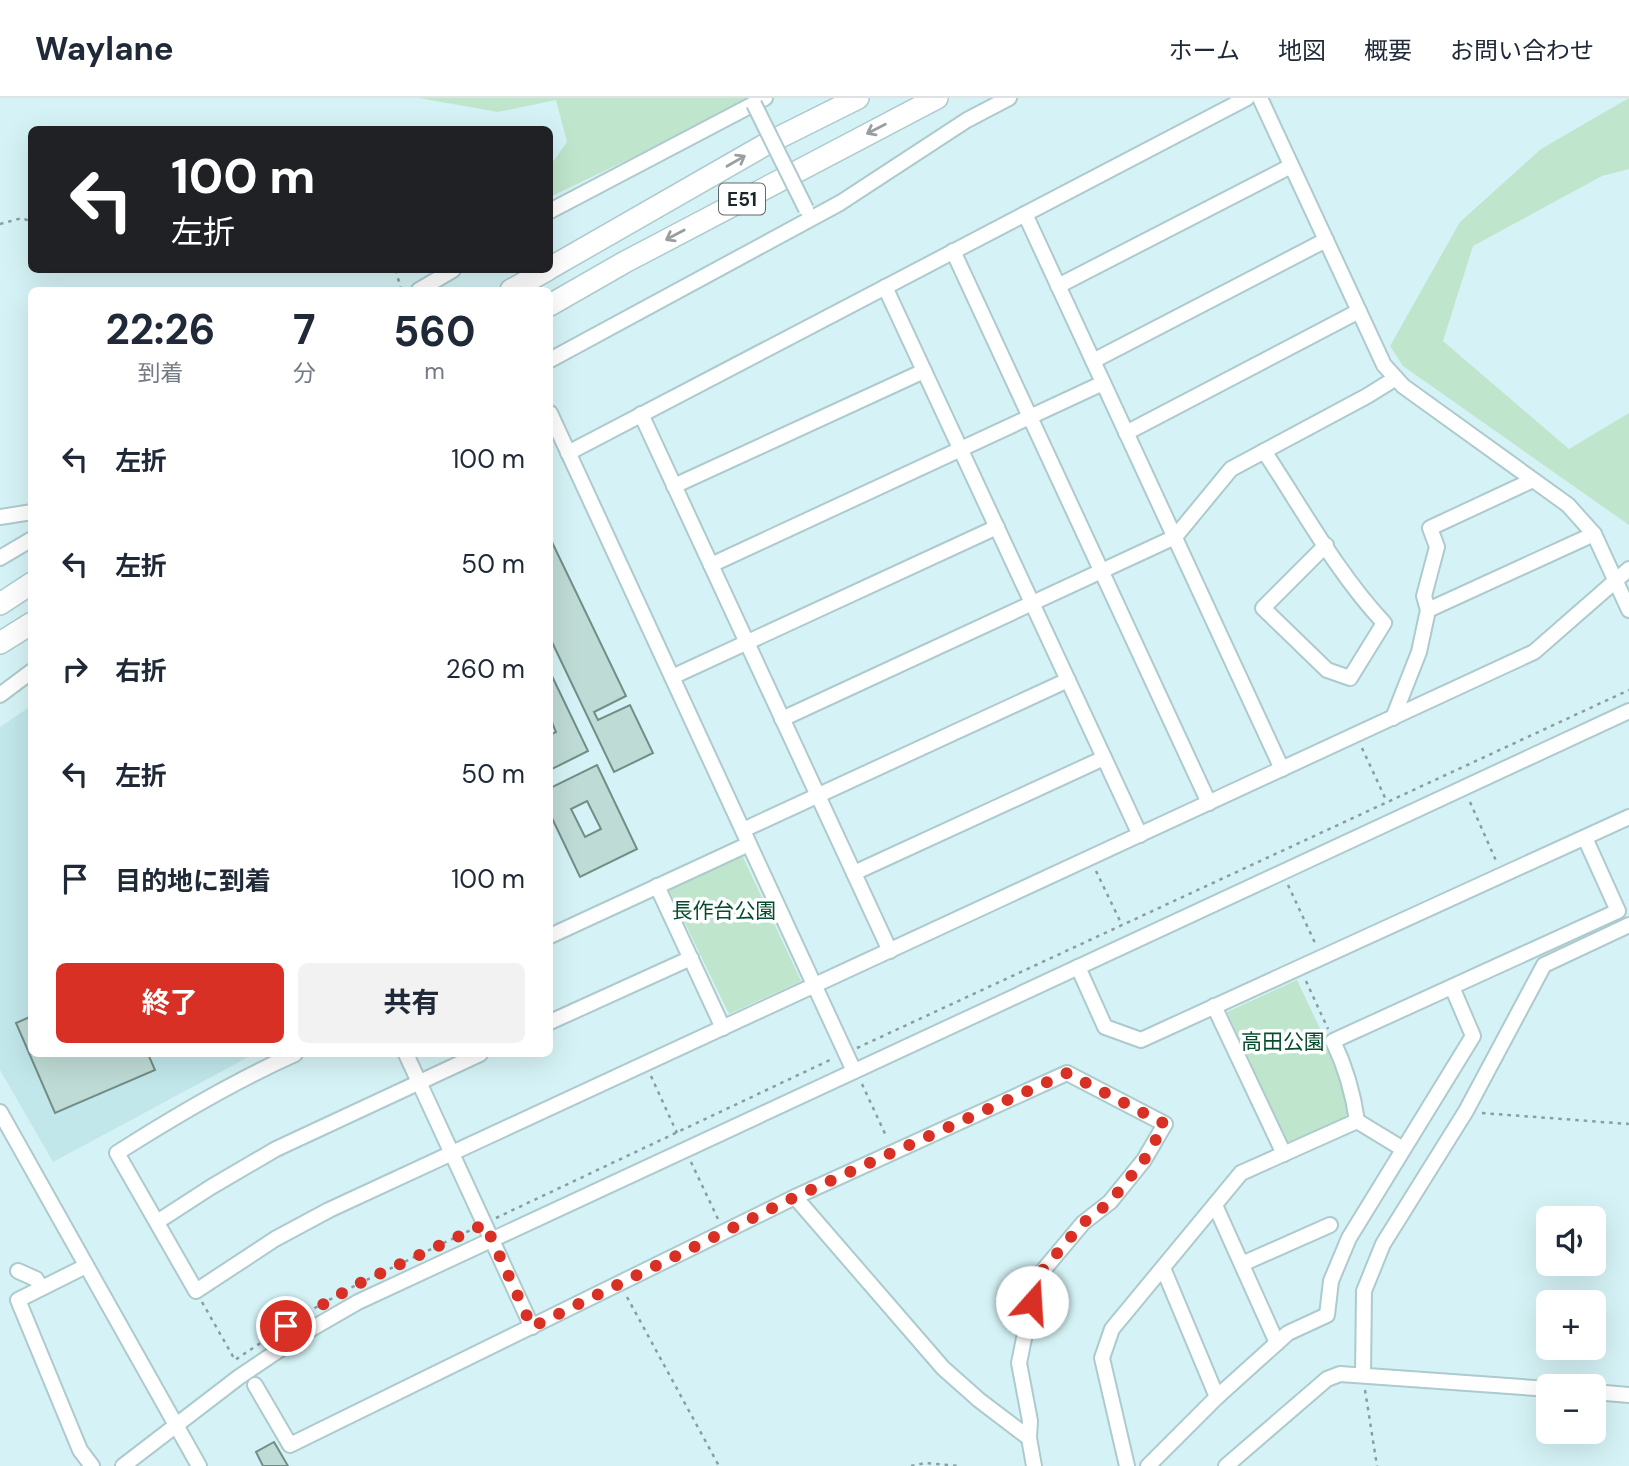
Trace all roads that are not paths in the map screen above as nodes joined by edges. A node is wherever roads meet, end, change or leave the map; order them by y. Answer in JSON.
{"nodes":[{"id":1,"x":859,"y":98,"type":"edge"},
{"id":2,"x":937,"y":98,"type":"edge"},
{"id":3,"x":1009,"y":98,"type":"edge"},
{"id":4,"x":1247,"y":98,"type":"edge"},
{"id":5,"x":1259,"y":98,"type":"edge"},
{"id":6,"x":760,"y":101,"type":"edge"},
{"id":7,"x":1291,"y":166,"type":"junction"},
{"id":8,"x":553,"y":209,"type":"edge"},
{"id":9,"x":809,"y":214,"type":"junction"},
{"id":10,"x":1025,"y":214,"type":"junction"},
{"id":11,"x":1326,"y":240,"type":"junction"},
{"id":12,"x":953,"y":251,"type":"junction"},
{"id":13,"x":553,"y":266,"type":"edge"},
{"id":14,"x":448,"y":273,"type":"edge"},
{"id":15,"x":541,"y":273,"type":"edge"},
{"id":16,"x":1058,"y":286,"type":"junction"},
{"id":17,"x":424,"y":287,"type":"edge"},
{"id":18,"x":516,"y":287,"type":"edge"},
{"id":19,"x":886,"y":287,"type":"junction"},
{"id":20,"x":553,"y":303,"type":"edge"},
{"id":21,"x":1359,"y":312,"type":"junction"},
{"id":22,"x":553,"y":358,"type":"edge"},
{"id":23,"x":1093,"y":361,"type":"junction"},
{"id":24,"x":925,"y":371,"type":"junction"},
{"id":25,"x":1396,"y":378,"type":"junction"},
{"id":26,"x":1103,"y":383,"type":"junction"},
{"id":27,"x":641,"y":414,"type":"junction"},
{"id":28,"x":1030,"y":417,"type":"junction"},
{"id":29,"x":553,"y":420,"type":"edge"},
{"id":30,"x":1126,"y":433,"type":"junction"},
{"id":31,"x":961,"y":449,"type":"junction"},
{"id":32,"x":1264,"y":451,"type":"junction"},
{"id":33,"x":568,"y":453,"type":"junction"},
{"id":34,"x":1533,"y":480,"type":"junction"},
{"id":35,"x":674,"y":486,"type":"junction"},
{"id":36,"x":28,"y":513,"type":"edge"},
{"id":37,"x":0,"y":517,"type":"edge"},
{"id":38,"x":997,"y":527,"type":"junction"},
{"id":39,"x":1594,"y":534,"type":"junction"},
{"id":40,"x":1175,"y":537,"type":"junction"},
{"id":41,"x":28,"y":541,"type":"edge"},
{"id":42,"x":1326,"y":545,"type":"junction"},
{"id":43,"x":0,"y":558,"type":"edge"},
{"id":44,"x":710,"y":565,"type":"junction"},
{"id":45,"x":1629,"y":569,"type":"edge"},
{"id":46,"x":1102,"y":572,"type":"junction"},
{"id":47,"x":1615,"y":580,"type":"junction"},
{"id":48,"x":28,"y":586,"type":"edge"},
{"id":49,"x":1032,"y":603,"type":"junction"},
{"id":50,"x":0,"y":604,"type":"edge"},
{"id":51,"x":1428,"y":610,"type":"junction"},
{"id":52,"x":1629,"y":610,"type":"edge"},
{"id":53,"x":28,"y":625,"type":"edge"},
{"id":54,"x":747,"y":642,"type":"junction"},
{"id":55,"x":0,"y":643,"type":"edge"},
{"id":56,"x":28,"y":674,"type":"edge"},
{"id":57,"x":672,"y":677,"type":"junction"},
{"id":58,"x":1068,"y":680,"type":"junction"},
{"id":59,"x":0,"y":695,"type":"edge"},
{"id":60,"x":1629,"y":711,"type":"edge"},
{"id":61,"x":1393,"y":718,"type":"junction"},
{"id":62,"x":782,"y":719,"type":"junction"},
{"id":63,"x":1104,"y":758,"type":"junction"},
{"id":64,"x":1282,"y":769,"type":"junction"},
{"id":65,"x":818,"y":796,"type":"junction"},
{"id":66,"x":1209,"y":803,"type":"junction"},
{"id":67,"x":1629,"y":817,"type":"edge"},
{"id":68,"x":1140,"y":835,"type":"junction"},
{"id":69,"x":746,"y":837,"type":"junction"},
{"id":70,"x":1585,"y":838,"type":"junction"},
{"id":71,"x":854,"y":873,"type":"junction"},
{"id":72,"x":657,"y":886,"type":"junction"},
{"id":73,"x":1629,"y":925,"type":"edge"},
{"id":74,"x":553,"y":935,"type":"edge"},
{"id":75,"x":890,"y":951,"type":"junction"},
{"id":76,"x":691,"y":958,"type":"junction"},
{"id":77,"x":1078,"y":967,"type":"junction"},
{"id":78,"x":815,"y":985,"type":"junction"},
{"id":79,"x":1452,"y":987,"type":"junction"},
{"id":80,"x":1214,"y":1006,"type":"junction"},
{"id":81,"x":553,"y":1021,"type":"edge"},
{"id":82,"x":723,"y":1028,"type":"junction"},
{"id":83,"x":288,"y":1057,"type":"edge"},
{"id":84,"x":407,"y":1057,"type":"edge"},
{"id":85,"x":473,"y":1057,"type":"edge"},
{"id":86,"x":858,"y":1077,"type":"junction"},
{"id":87,"x":419,"y":1081,"type":"junction"},
{"id":88,"x":0,"y":1112,"type":"edge"},
{"id":89,"x":1357,"y":1121,"type":"junction"},
{"id":90,"x":1403,"y":1150,"type":"junction"},
{"id":91,"x":453,"y":1153,"type":"junction"},
{"id":92,"x":1284,"y":1154,"type":"junction"},
{"id":93,"x":795,"y":1197,"type":"junction"},
{"id":94,"x":1215,"y":1205,"type":"junction"},
{"id":95,"x":157,"y":1222,"type":"junction"},
{"id":96,"x":1330,"y":1225,"type":"dead end"},
{"id":97,"x":491,"y":1239,"type":"junction"},
{"id":98,"x":1242,"y":1264,"type":"junction"},
{"id":99,"x":86,"y":1266,"type":"junction"},
{"id":100,"x":1163,"y":1268,"type":"junction"},
{"id":101,"x":18,"y":1271,"type":"dead end"},
{"id":102,"x":41,"y":1289,"type":"junction"},
{"id":103,"x":532,"y":1327,"type":"junction"},
{"id":104,"x":1277,"y":1343,"type":"junction"},
{"id":105,"x":1363,"y":1376,"type":"junction"},
{"id":106,"x":255,"y":1385,"type":"dead end"},
{"id":107,"x":1536,"y":1388,"type":"edge"},
{"id":108,"x":1606,"y":1393,"type":"edge"},
{"id":109,"x":1629,"y":1395,"type":"edge"},
{"id":110,"x":1217,"y":1397,"type":"junction"},
{"id":111,"x":176,"y":1426,"type":"junction"},
{"id":112,"x":1029,"y":1438,"type":"junction"},
{"id":113,"x":92,"y":1466,"type":"edge"},
{"id":114,"x":123,"y":1466,"type":"edge"},
{"id":115,"x":200,"y":1466,"type":"edge"},
{"id":116,"x":1034,"y":1466,"type":"edge"},
{"id":117,"x":1127,"y":1466,"type":"edge"},
{"id":118,"x":1148,"y":1466,"type":"edge"},
{"id":119,"x":1226,"y":1466,"type":"edge"}],
"edges":[{"from":13,"to":1,"type":"highway","number":"E51","one_way":true},
{"from":2,"to":20,"type":"highway","number":"E51","one_way":true},
{"from":3,"to":9,"type":"street"},
{"from":4,"to":10,"type":"street"},
{"from":5,"to":7,"type":"street"},
{"from":6,"to":8,"type":"street"},
{"from":6,"to":9,"type":"street","bridge":true},
{"from":7,"to":11,"type":"street"},
{"from":7,"to":16,"type":"street"},
{"from":9,"to":22,"type":"street"},
{"from":10,"to":12,"type":"street"},
{"from":10,"to":16,"type":"street"},
{"from":11,"to":21,"type":"street"},
{"from":11,"to":23,"type":"street"},
{"from":12,"to":19,"type":"street"},
{"from":12,"to":28,"type":"street"},
{"from":14,"to":17,"type":"street"},
{"from":15,"to":18,"type":"highway","number":"E51"},
{"from":16,"to":23,"type":"street"},
{"from":19,"to":24,"type":"street"},
{"from":19,"to":27,"type":"street"},
{"from":21,"to":25,"type":"street"},
{"from":21,"to":30,"type":"street"},
{"from":23,"to":26,"type":"street"},
{"from":24,"to":31,"type":"street"},
{"from":24,"to":35,"type":"street"},
{"from":25,"to":32,"type":"street"},
{"from":25,"to":34,"type":"street"},
{"from":26,"to":28,"type":"street"},
{"from":26,"to":30,"type":"street"},
{"from":27,"to":33,"type":"street"},
{"from":27,"to":35,"type":"street"},
{"from":28,"to":31,"type":"street"},
{"from":28,"to":46,"type":"street"},
{"from":29,"to":33,"type":"street"},
{"from":30,"to":40,"type":"street"},
{"from":31,"to":38,"type":"street"},
{"from":31,"to":44,"type":"street"},
{"from":32,"to":40,"type":"street"},
{"from":32,"to":42,"type":"street"},
{"from":33,"to":57,"type":"street"},
{"from":34,"to":39,"type":"street"},
{"from":34,"to":51,"type":"street"},
{"from":35,"to":44,"type":"street"},
{"from":36,"to":37,"type":"street"},
{"from":38,"to":49,"type":"street"},
{"from":38,"to":54,"type":"street"},
{"from":39,"to":47,"type":"street"},
{"from":39,"to":51,"type":"street"},
{"from":40,"to":46,"type":"street"},
{"from":40,"to":64,"type":"street"},
{"from":41,"to":43,"type":"street"},
{"from":42,"to":42,"type":"street"},
{"from":44,"to":54,"type":"street"},
{"from":45,"to":47,"type":"street"},
{"from":46,"to":49,"type":"street"},
{"from":46,"to":66,"type":"street"},
{"from":47,"to":52,"type":"street"},
{"from":47,"to":61,"type":"street"},
{"from":48,"to":50,"type":"highway"},
{"from":49,"to":58,"type":"street"},
{"from":49,"to":62,"type":"street"},
{"from":51,"to":61,"type":"street"},
{"from":53,"to":55,"type":"highway"},
{"from":54,"to":57,"type":"street"},
{"from":54,"to":62,"type":"street"},
{"from":56,"to":59,"type":"street"},
{"from":57,"to":69,"type":"street"},
{"from":58,"to":63,"type":"street"},
{"from":58,"to":65,"type":"street"},
{"from":60,"to":77,"type":"street"},
{"from":61,"to":64,"type":"street"},
{"from":62,"to":65,"type":"street"},
{"from":63,"to":68,"type":"street"},
{"from":63,"to":71,"type":"street"},
{"from":64,"to":66,"type":"street"},
{"from":65,"to":69,"type":"street"},
{"from":65,"to":71,"type":"street"},
{"from":66,"to":68,"type":"street"},
{"from":67,"to":70,"type":"street"},
{"from":68,"to":75,"type":"street"},
{"from":69,"to":72,"type":"street"},
{"from":69,"to":78,"type":"street"},
{"from":70,"to":79,"type":"street"},
{"from":70,"to":80,"type":"street"},
{"from":71,"to":75,"type":"street"},
{"from":72,"to":74,"type":"street"},
{"from":72,"to":76,"type":"street"},
{"from":73,"to":105,"type":"street"},
{"from":75,"to":78,"type":"street"},
{"from":76,"to":81,"type":"street"},
{"from":76,"to":82,"type":"street"},
{"from":77,"to":80,"type":"street"},
{"from":77,"to":86,"type":"street"},
{"from":78,"to":82,"type":"street"},
{"from":78,"to":86,"type":"street"},
{"from":79,"to":89,"type":"street"},
{"from":79,"to":90,"type":"street"},
{"from":80,"to":92,"type":"street"},
{"from":82,"to":91,"type":"street"},
{"from":83,"to":95,"type":"street"},
{"from":84,"to":87,"type":"street"},
{"from":85,"to":87,"type":"street"},
{"from":86,"to":97,"type":"street"},
{"from":87,"to":91,"type":"street"},
{"from":87,"to":95,"type":"street"},
{"from":88,"to":99,"type":"street"},
{"from":89,"to":90,"type":"street"},
{"from":89,"to":92,"type":"street"},
{"from":90,"to":104,"type":"street"},
{"from":91,"to":95,"type":"street"},
{"from":91,"to":97,"type":"street"},
{"from":92,"to":94,"type":"street"},
{"from":93,"to":103,"type":"street"},
{"from":93,"to":112,"type":"street"},
{"from":93,"to":112,"type":"street"},
{"from":94,"to":98,"type":"street"},
{"from":94,"to":100,"type":"street"},
{"from":96,"to":98,"type":"street"},
{"from":97,"to":103,"type":"street"},
{"from":97,"to":111,"type":"street"},
{"from":98,"to":104,"type":"street"},
{"from":99,"to":102,"type":"street"},
{"from":99,"to":111,"type":"street"},
{"from":100,"to":110,"type":"street"},
{"from":100,"to":117,"type":"street"},
{"from":101,"to":102,"type":"street"},
{"from":102,"to":113,"type":"street"},
{"from":103,"to":106,"type":"street"},
{"from":104,"to":110,"type":"street"},
{"from":105,"to":107,"type":"street"},
{"from":105,"to":119,"type":"street"},
{"from":108,"to":109,"type":"street"},
{"from":110,"to":118,"type":"street"},
{"from":111,"to":114,"type":"street"},
{"from":111,"to":115,"type":"street"},
{"from":112,"to":116,"type":"street"}]}
